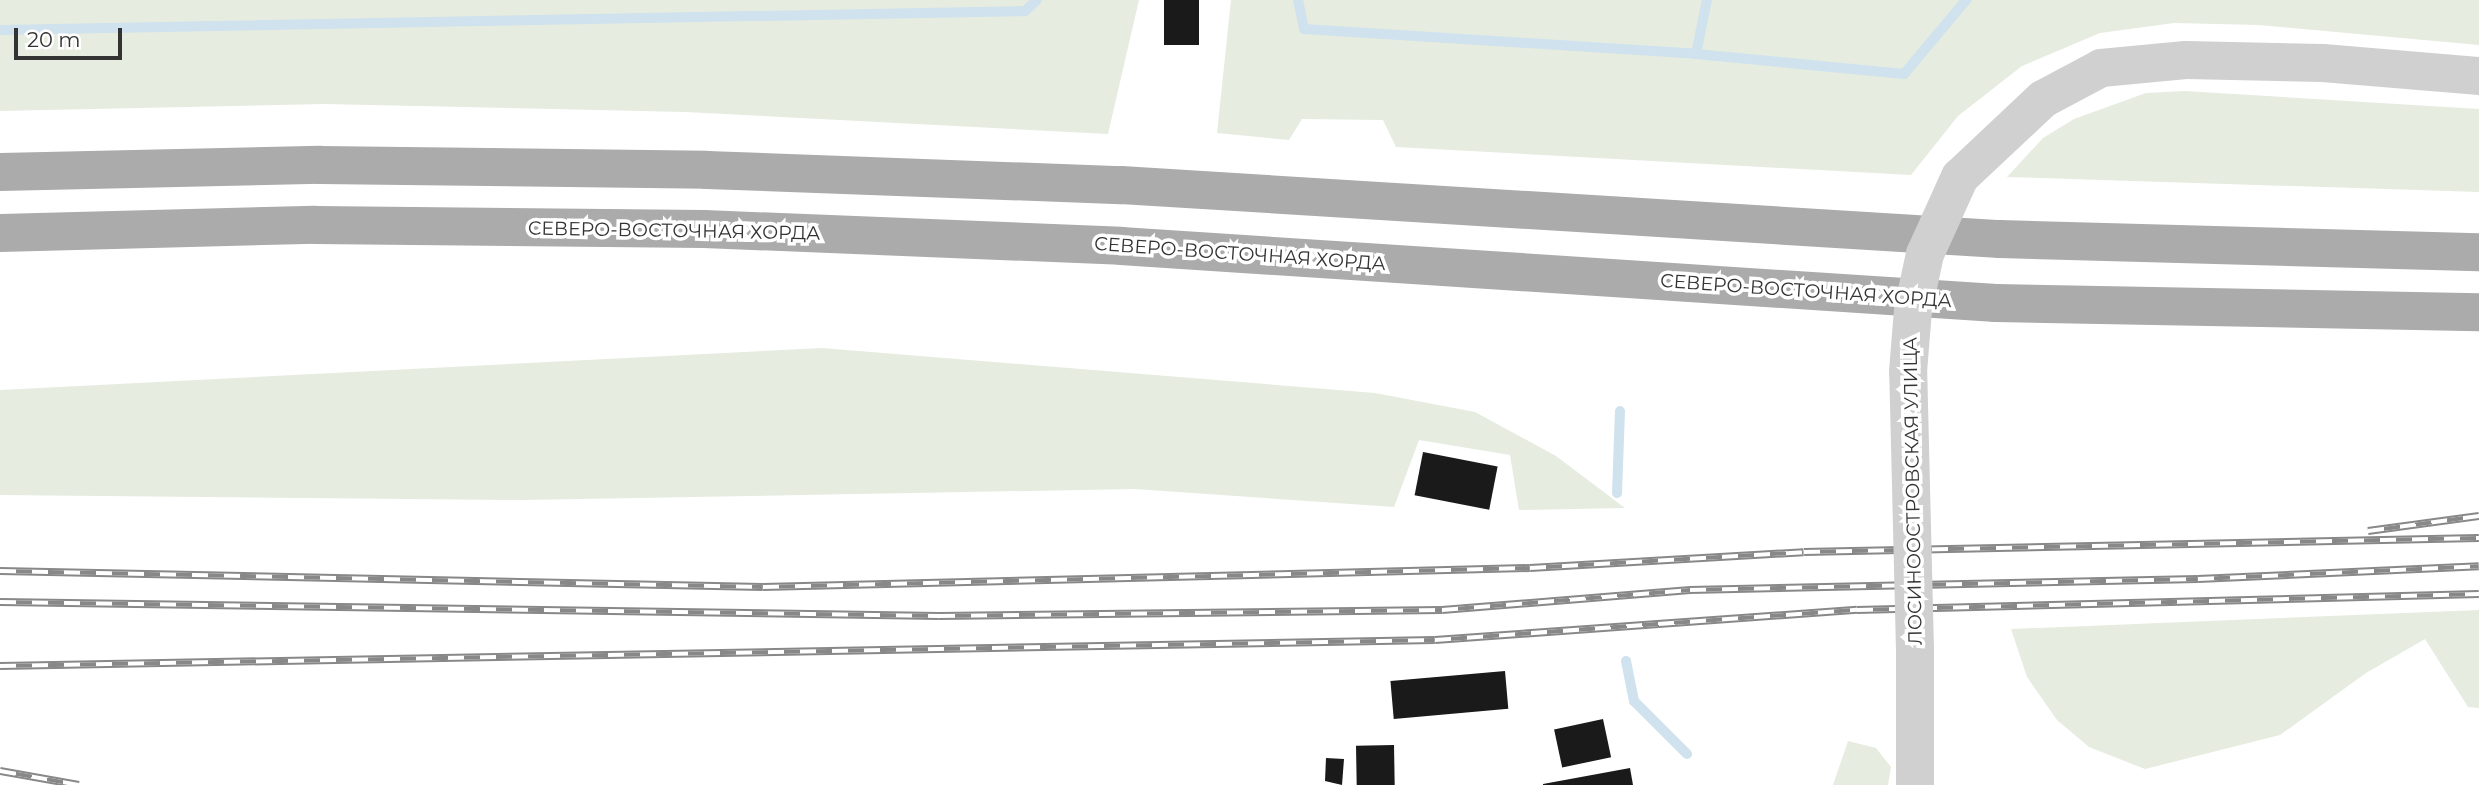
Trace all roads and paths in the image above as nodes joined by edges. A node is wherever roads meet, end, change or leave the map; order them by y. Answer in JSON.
{"nodes":[{"id":1,"x":2479,"y":76,"type":"edge"},
{"id":2,"x":0,"y":172,"type":"edge"},
{"id":3,"x":0,"y":233,"type":"edge"},
{"id":4,"x":2479,"y":252,"type":"edge"},
{"id":5,"x":2479,"y":312,"type":"edge"},
{"id":6,"x":1915,"y":785,"type":"edge"}],
"edges":[{"from":1,"to":6,"type":"street","name":"ЛОСИНООСТРОВСКАЯ УЛИЦА","bridge":true},
{"from":2,"to":4,"type":"main road"},
{"from":3,"to":5,"type":"main road","name":"СЕВЕРО-ВОСТОЧНАЯ ХОРДА"}]}
